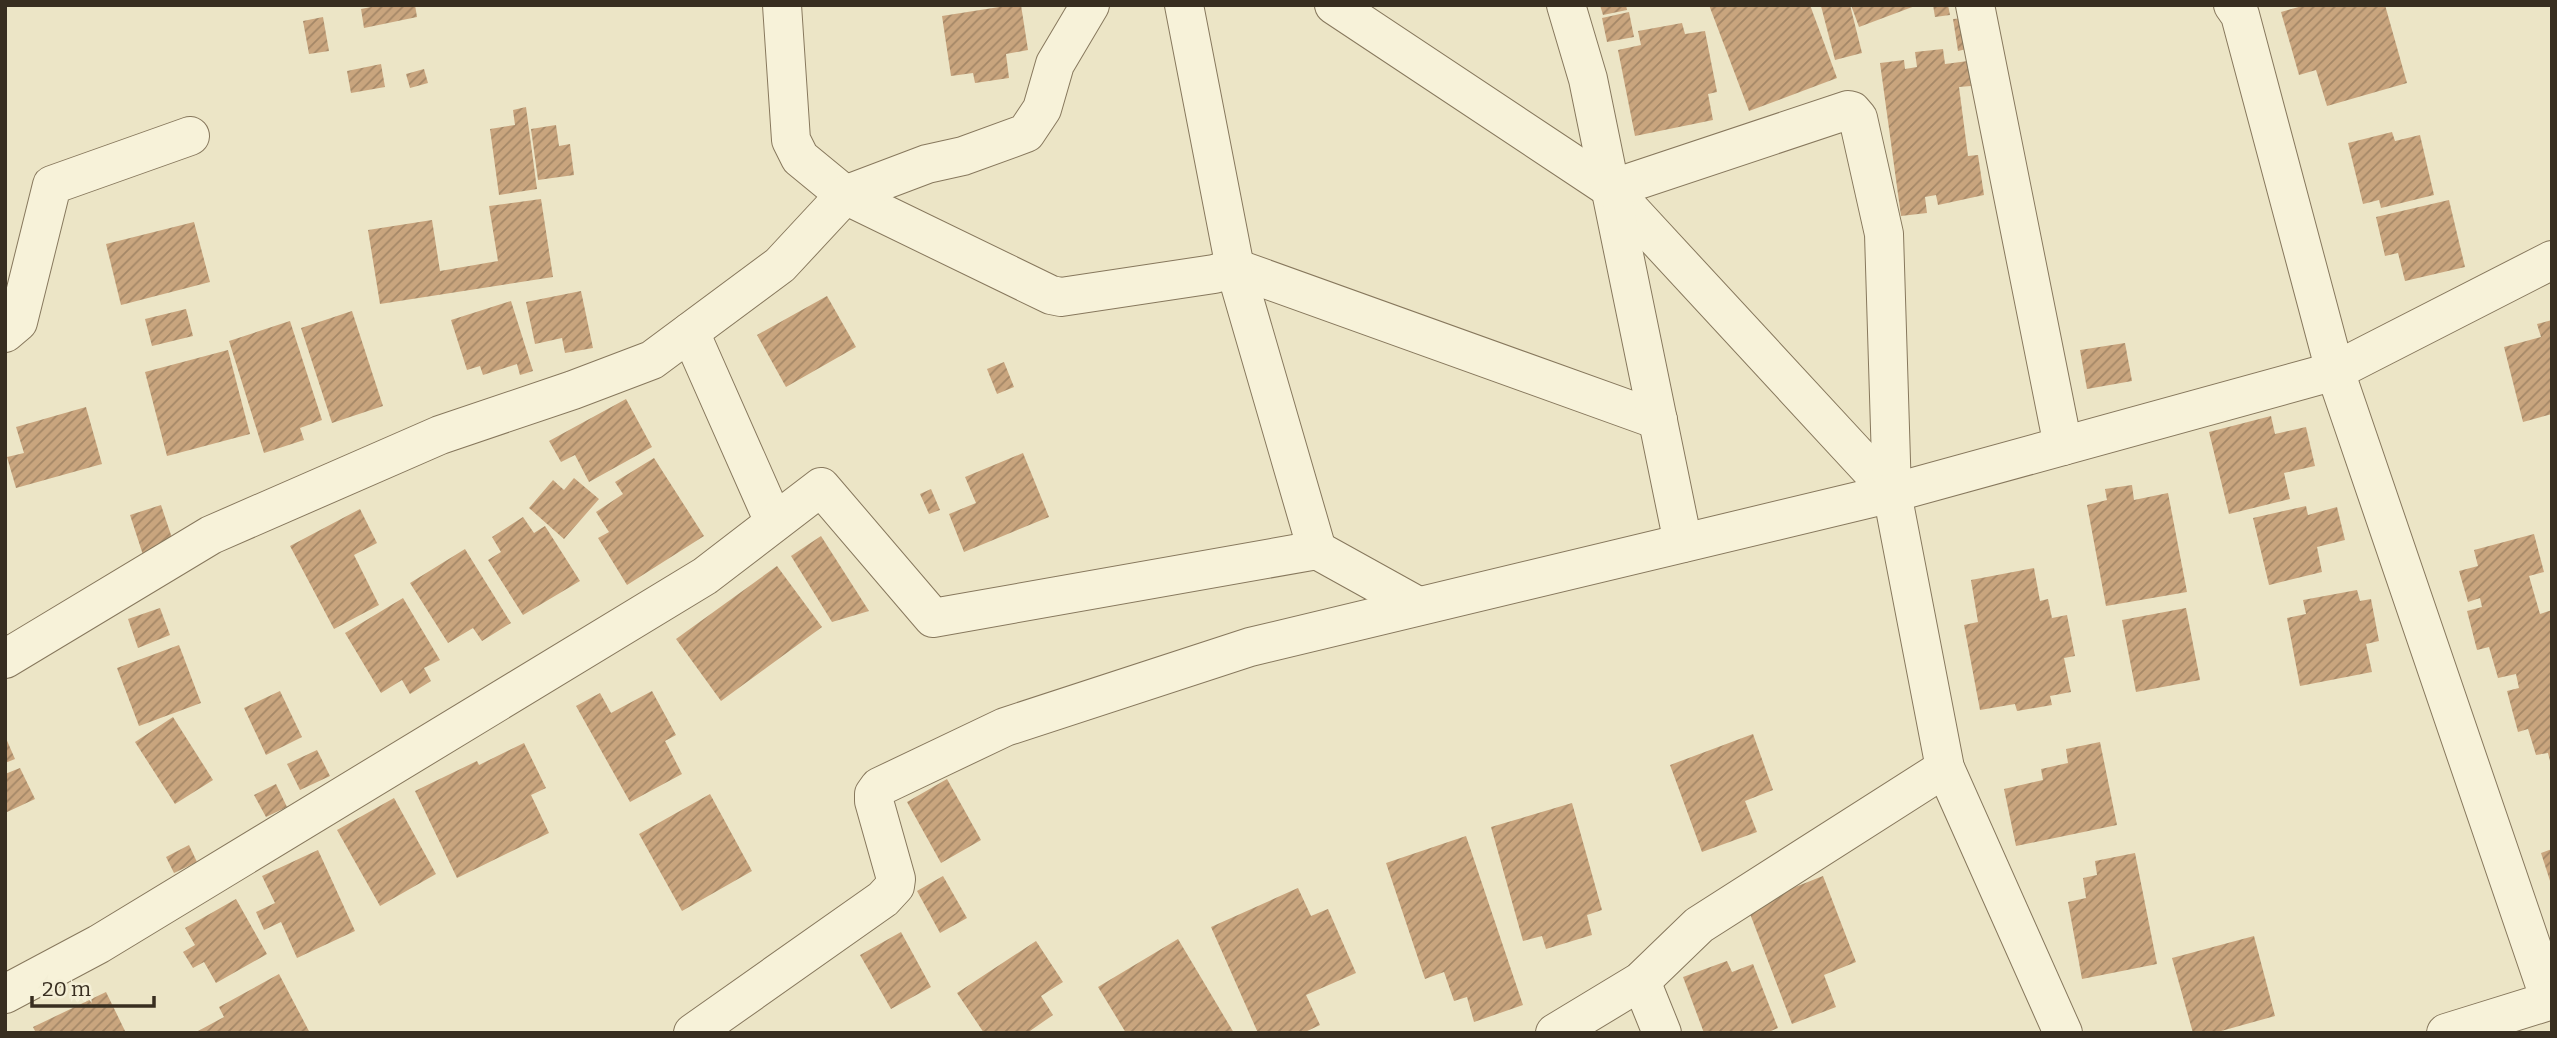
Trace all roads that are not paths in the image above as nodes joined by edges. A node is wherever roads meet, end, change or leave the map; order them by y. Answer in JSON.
{"nodes":[{"id":1,"x":782,"y":5,"type":"edge"},
{"id":2,"x":1090,"y":5,"type":"edge"},
{"id":3,"x":1184,"y":5,"type":"edge"},
{"id":4,"x":1335,"y":5,"type":"edge"},
{"id":5,"x":1566,"y":5,"type":"edge"},
{"id":6,"x":1975,"y":5,"type":"edge"},
{"id":7,"x":2233,"y":5,"type":"edge"},
{"id":8,"x":190,"y":136,"type":"dead end"},
{"id":9,"x":1611,"y":189,"type":"junction"},
{"id":10,"x":845,"y":195,"type":"junction"},
{"id":11,"x":2552,"y":260,"type":"edge"},
{"id":12,"x":1236,"y":268,"type":"junction"},
{"id":13,"x":690,"y":332,"type":"junction"},
{"id":14,"x":5,"y":333,"type":"edge"},
{"id":15,"x":2335,"y":371,"type":"junction"},
{"id":16,"x":1658,"y":420,"type":"junction"},
{"id":17,"x":2063,"y":446,"type":"junction"},
{"id":18,"x":1892,"y":493,"type":"junction"},
{"id":19,"x":774,"y":522,"type":"junction"},
{"id":20,"x":1683,"y":543,"type":"junction"},
{"id":21,"x":1317,"y":550,"type":"junction"},
{"id":22,"x":1418,"y":606,"type":"junction"},
{"id":23,"x":8,"y":651,"type":"edge"},
{"id":24,"x":1945,"y":768,"type":"junction"},
{"id":25,"x":1641,"y":981,"type":"junction"},
{"id":26,"x":5,"y":994,"type":"edge"},
{"id":27,"x":2551,"y":1000,"type":"edge"},
{"id":28,"x":692,"y":1033,"type":"edge"},
{"id":29,"x":1555,"y":1033,"type":"edge"},
{"id":30,"x":1662,"y":1033,"type":"edge"},
{"id":31,"x":2063,"y":1033,"type":"edge"},
{"id":32,"x":2446,"y":1033,"type":"edge"}],
"edges":[{"from":1,"to":10,"type":"street"},
{"from":2,"to":10,"type":"street"},
{"from":3,"to":12,"type":"street"},
{"from":4,"to":9,"type":"street"},
{"from":5,"to":9,"type":"street"},
{"from":6,"to":17,"type":"street"},
{"from":7,"to":15,"type":"street"},
{"from":8,"to":14,"type":"street"},
{"from":9,"to":16,"type":"street"},
{"from":9,"to":18,"type":"street"},
{"from":9,"to":18,"type":"street"},
{"from":10,"to":12,"type":"street"},
{"from":10,"to":13,"type":"street"},
{"from":11,"to":15,"type":"street"},
{"from":12,"to":16,"type":"street"},
{"from":12,"to":21,"type":"street"},
{"from":13,"to":19,"type":"street"},
{"from":13,"to":23,"type":"street"},
{"from":15,"to":17,"type":"street"},
{"from":15,"to":27,"type":"street"},
{"from":16,"to":20,"type":"street"},
{"from":17,"to":18,"type":"street"},
{"from":18,"to":20,"type":"street"},
{"from":18,"to":24,"type":"street"},
{"from":19,"to":21,"type":"street"},
{"from":19,"to":26,"type":"street"},
{"from":20,"to":22,"type":"street"},
{"from":21,"to":22,"type":"street"},
{"from":22,"to":28,"type":"street"},
{"from":24,"to":25,"type":"street"},
{"from":24,"to":31,"type":"street"},
{"from":25,"to":29,"type":"street"},
{"from":25,"to":30,"type":"street"},
{"from":27,"to":32,"type":"street"}]}
